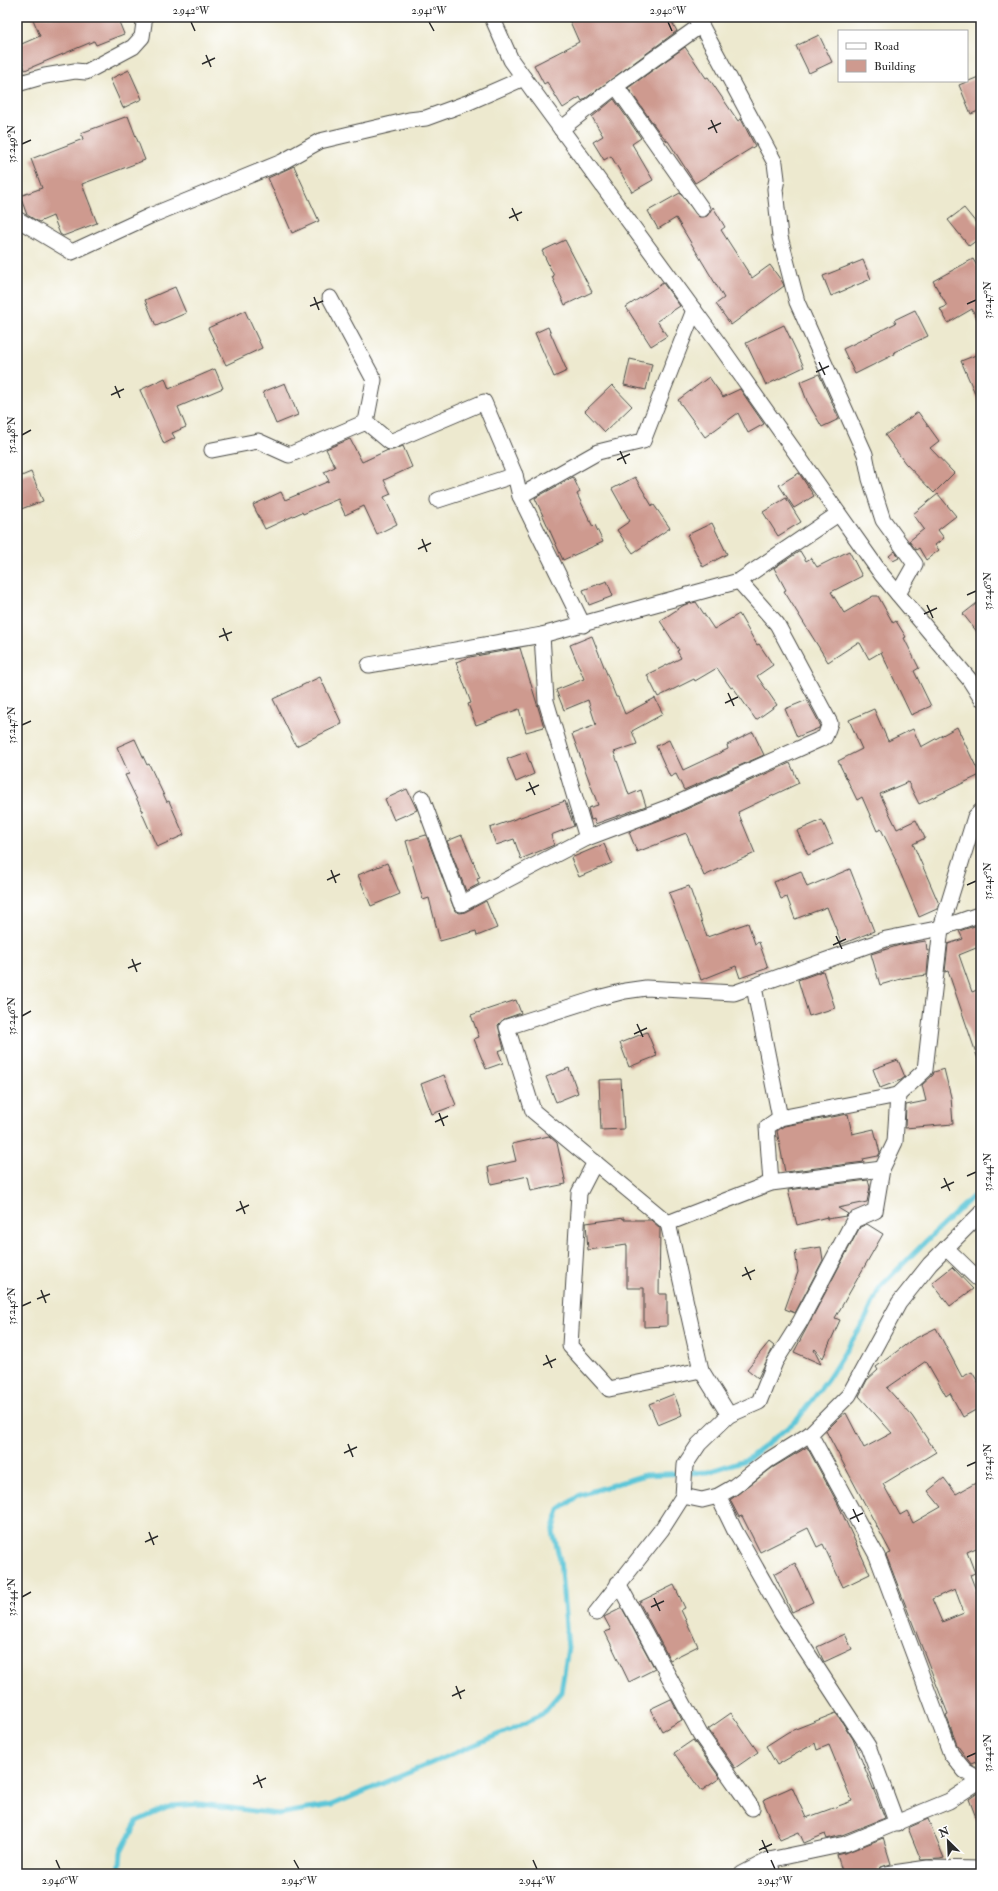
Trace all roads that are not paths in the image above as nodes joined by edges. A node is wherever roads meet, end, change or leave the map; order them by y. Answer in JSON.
{"nodes":[{"id":1,"x":141,"y":17,"type":"edge"},
{"id":2,"x":492,"y":17,"type":"edge"},
{"id":3,"x":698,"y":21,"type":"edge"},
{"id":4,"x":524,"y":78,"type":"junction"},
{"id":5,"x":17,"y":84,"type":"edge"},
{"id":6,"x":616,"y":86,"type":"junction"},
{"id":7,"x":561,"y":129,"type":"junction"},
{"id":8,"x":702,"y":209,"type":"dead end"},
{"id":9,"x":17,"y":219,"type":"edge"},
{"id":10,"x":330,"y":298,"type":"dead end"},
{"id":11,"x":694,"y":310,"type":"junction"},
{"id":12,"x":366,"y":422,"type":"junction"},
{"id":13,"x":212,"y":450,"type":"dead end"},
{"id":14,"x":515,"y":475,"type":"junction"},
{"id":15,"x":520,"y":496,"type":"junction"},
{"id":16,"x":438,"y":500,"type":"dead end"},
{"id":17,"x":838,"y":514,"type":"junction"},
{"id":18,"x":739,"y":581,"type":"junction"},
{"id":19,"x":898,"y":594,"type":"junction"},
{"id":20,"x":583,"y":625,"type":"junction"},
{"id":21,"x":542,"y":635,"type":"junction"},
{"id":22,"x":370,"y":665,"type":"dead end"},
{"id":23,"x":981,"y":698,"type":"edge"},
{"id":24,"x":422,"y":798,"type":"dead end"},
{"id":25,"x":981,"y":811,"type":"edge"},
{"id":26,"x":587,"y":838,"type":"junction"},
{"id":27,"x":981,"y":914,"type":"edge"},
{"id":28,"x":941,"y":928,"type":"junction"},
{"id":29,"x":754,"y":987,"type":"junction"},
{"id":30,"x":898,"y":1095,"type":"junction"},
{"id":31,"x":780,"y":1118,"type":"junction"},
{"id":32,"x":594,"y":1162,"type":"junction"},
{"id":33,"x":882,"y":1169,"type":"junction"},
{"id":34,"x":771,"y":1183,"type":"junction"},
{"id":35,"x":981,"y":1213,"type":"edge"},
{"id":36,"x":668,"y":1223,"type":"junction"},
{"id":37,"x":946,"y":1248,"type":"junction"},
{"id":38,"x":981,"y":1279,"type":"edge"},
{"id":39,"x":701,"y":1370,"type":"junction"},
{"id":40,"x":729,"y":1415,"type":"junction"},
{"id":41,"x":810,"y":1434,"type":"junction"},
{"id":42,"x":683,"y":1490,"type":"junction"},
{"id":43,"x":718,"y":1496,"type":"junction"},
{"id":44,"x":618,"y":1583,"type":"junction"},
{"id":45,"x":596,"y":1613,"type":"dead end"},
{"id":46,"x":981,"y":1780,"type":"edge"},
{"id":47,"x":752,"y":1808,"type":"dead end"},
{"id":48,"x":897,"y":1824,"type":"junction"},
{"id":49,"x":771,"y":1867,"type":"edge"},
{"id":50,"x":981,"y":1869,"type":"edge"},
{"id":51,"x":742,"y":1874,"type":"edge"},
{"id":52,"x":886,"y":1874,"type":"edge"}],
"edges":[{"from":1,"to":5,"type":"street"},
{"from":2,"to":4,"type":"street"},
{"from":3,"to":6,"type":"street"},
{"from":3,"to":19,"type":"street"},
{"from":4,"to":7,"type":"street"},
{"from":4,"to":9,"type":"street"},
{"from":6,"to":7,"type":"street"},
{"from":6,"to":8,"type":"street"},
{"from":7,"to":11,"type":"street"},
{"from":10,"to":12,"type":"street"},
{"from":11,"to":15,"type":"street"},
{"from":11,"to":17,"type":"street"},
{"from":12,"to":13,"type":"street"},
{"from":12,"to":14,"type":"street"},
{"from":14,"to":15,"type":"street"},
{"from":14,"to":16,"type":"street"},
{"from":15,"to":20,"type":"street"},
{"from":17,"to":18,"type":"street"},
{"from":17,"to":19,"type":"street"},
{"from":18,"to":20,"type":"street"},
{"from":18,"to":26,"type":"street"},
{"from":19,"to":23,"type":"street"},
{"from":20,"to":21,"type":"street"},
{"from":21,"to":22,"type":"street"},
{"from":21,"to":26,"type":"street"},
{"from":24,"to":26,"type":"street"},
{"from":25,"to":28,"type":"street"},
{"from":27,"to":28,"type":"street"},
{"from":28,"to":29,"type":"street"},
{"from":28,"to":30,"type":"street"},
{"from":29,"to":31,"type":"street"},
{"from":29,"to":32,"type":"street"},
{"from":30,"to":31,"type":"street"},
{"from":30,"to":33,"type":"street"},
{"from":31,"to":34,"type":"street"},
{"from":32,"to":36,"type":"street"},
{"from":32,"to":39,"type":"street"},
{"from":33,"to":34,"type":"street"},
{"from":33,"to":40,"type":"street"},
{"from":34,"to":36,"type":"street"},
{"from":35,"to":37,"type":"street"},
{"from":36,"to":39,"type":"street"},
{"from":37,"to":38,"type":"street"},
{"from":37,"to":41,"type":"street"},
{"from":39,"to":40,"type":"street"},
{"from":40,"to":42,"type":"street"},
{"from":41,"to":43,"type":"street"},
{"from":41,"to":46,"type":"street"},
{"from":42,"to":43,"type":"street"},
{"from":42,"to":44,"type":"street"},
{"from":43,"to":48,"type":"street"},
{"from":44,"to":45,"type":"street"},
{"from":44,"to":47,"type":"street"},
{"from":46,"to":48,"type":"street"},
{"from":48,"to":49,"type":"street"},
{"from":49,"to":51,"type":"street"},
{"from":50,"to":52,"type":"street"}]}
